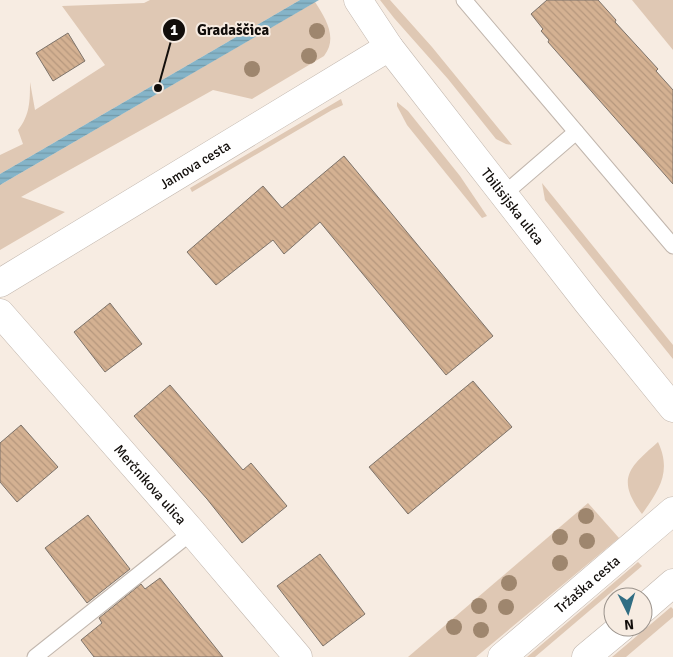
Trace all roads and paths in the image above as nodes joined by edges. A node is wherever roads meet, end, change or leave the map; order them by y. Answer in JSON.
{"nodes":[{"id":1,"x":358,"y":0,"type":"edge"},
{"id":2,"x":464,"y":0,"type":"edge"},
{"id":3,"x":390,"y":47,"type":"junction"},
{"id":4,"x":576,"y":132,"type":"junction"},
{"id":5,"x":504,"y":194,"type":"junction"},
{"id":6,"x":673,"y":246,"type":"edge"},
{"id":7,"x":0,"y":283,"type":"edge"},
{"id":8,"x":0,"y":313,"type":"edge"},
{"id":9,"x":673,"y":408,"type":"edge"},
{"id":10,"x":673,"y":511,"type":"edge"},
{"id":11,"x":192,"y":532,"type":"junction"},
{"id":12,"x":673,"y":583,"type":"edge"},
{"id":13,"x":653,"y":600,"type":"edge"},
{"id":14,"x":610,"y":637,"type":"edge"},
{"id":15,"x":35,"y":657,"type":"edge"},
{"id":16,"x":298,"y":657,"type":"edge"},
{"id":17,"x":502,"y":657,"type":"edge"},
{"id":18,"x":586,"y":657,"type":"edge"}],
"edges":[{"from":1,"to":3,"type":"street","name":"Tbilisijska ulica"},
{"from":2,"to":4,"type":"lane"},
{"from":3,"to":5,"type":"street","name":"Tbilisijska ulica"},
{"from":3,"to":7,"type":"street","name":"Jamova cesta"},
{"from":4,"to":5,"type":"lane"},
{"from":4,"to":6,"type":"lane"},
{"from":5,"to":9,"type":"street","name":"Tbilisijska ulica"},
{"from":8,"to":11,"type":"street","name":"Merčnikova ulica"},
{"from":10,"to":17,"type":"street","name":"Tržaška cesta"},
{"from":11,"to":15,"type":"lane"},
{"from":11,"to":16,"type":"street","name":"Merčnikova ulica"},
{"from":12,"to":13,"type":"street"},
{"from":14,"to":18,"type":"street"}]}
